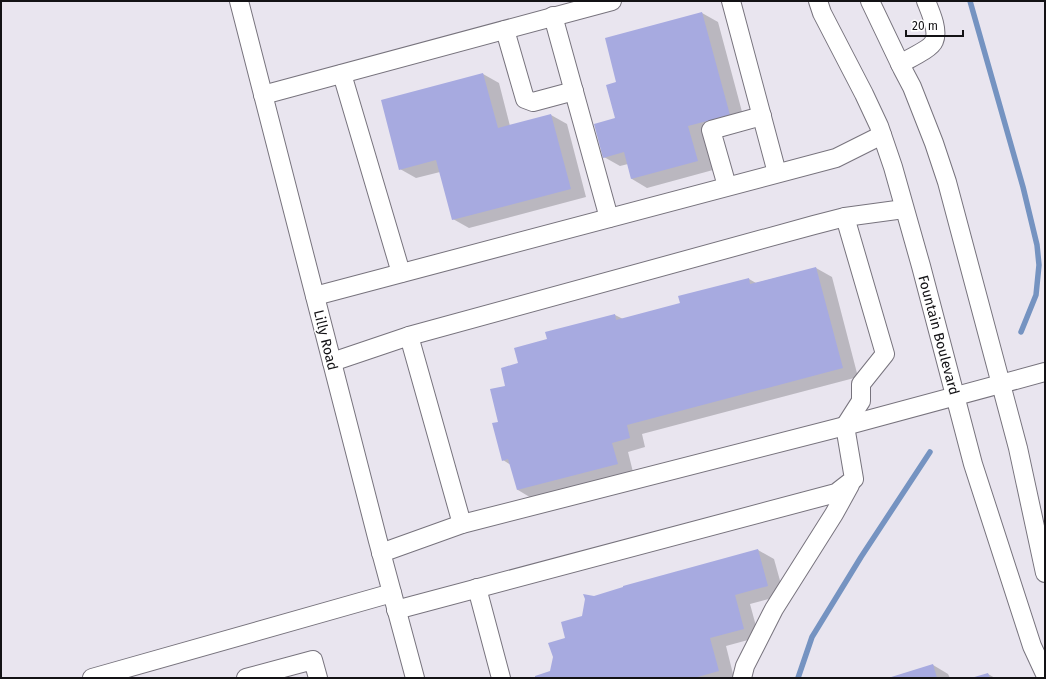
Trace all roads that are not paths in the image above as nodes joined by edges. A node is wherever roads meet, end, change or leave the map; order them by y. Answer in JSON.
{"nodes":[{"id":1,"x":239,"y":1,"type":"edge"},
{"id":2,"x":612,"y":1,"type":"edge"},
{"id":3,"x":731,"y":1,"type":"edge"},
{"id":4,"x":818,"y":1,"type":"edge"},
{"id":5,"x":870,"y":1,"type":"edge"},
{"id":6,"x":926,"y":1,"type":"edge"},
{"id":7,"x":553,"y":16,"type":"junction"},
{"id":8,"x":505,"y":30,"type":"junction"},
{"id":9,"x":900,"y":64,"type":"junction"},
{"id":10,"x":342,"y":74,"type":"junction"},
{"id":11,"x":574,"y":91,"type":"junction"},
{"id":12,"x":263,"y":95,"type":"junction"},
{"id":13,"x":762,"y":116,"type":"junction"},
{"id":14,"x":882,"y":135,"type":"junction"},
{"id":15,"x":777,"y":173,"type":"junction"},
{"id":16,"x":727,"y":186,"type":"junction"},
{"id":17,"x":904,"y":209,"type":"junction"},
{"id":18,"x":845,"y":217,"type":"junction"},
{"id":19,"x":609,"y":218,"type":"junction"},
{"id":20,"x":401,"y":274,"type":"junction"},
{"id":21,"x":315,"y":296,"type":"junction"},
{"id":22,"x":409,"y":336,"type":"junction"},
{"id":23,"x":332,"y":362,"type":"junction"},
{"id":24,"x":1045,"y":372,"type":"edge"},
{"id":25,"x":1001,"y":384,"type":"junction"},
{"id":26,"x":955,"y":396,"type":"junction"},
{"id":27,"x":844,"y":426,"type":"junction"},
{"id":28,"x":854,"y":479,"type":"junction"},
{"id":29,"x":462,"y":524,"type":"junction"},
{"id":30,"x":381,"y":553,"type":"junction"},
{"id":31,"x":1045,"y":573,"type":"edge"},
{"id":32,"x":476,"y":588,"type":"junction"},
{"id":33,"x":394,"y":601,"type":"junction"},
{"id":34,"x":1045,"y":674,"type":"edge"},
{"id":35,"x":92,"y":678,"type":"edge"},
{"id":36,"x":246,"y":678,"type":"edge"},
{"id":37,"x":318,"y":678,"type":"edge"},
{"id":38,"x":415,"y":678,"type":"edge"},
{"id":39,"x":501,"y":678,"type":"edge"},
{"id":40,"x":742,"y":678,"type":"edge"}],
"edges":[{"from":1,"to":12,"type":"street","name":"Lilly Road"},
{"from":2,"to":7,"type":"street"},
{"from":3,"to":13,"type":"street"},
{"from":4,"to":14,"type":"street","name":"Fountain Boulevard"},
{"from":5,"to":9,"type":"street"},
{"from":6,"to":9,"type":"street"},
{"from":7,"to":8,"type":"street"},
{"from":7,"to":11,"type":"street"},
{"from":8,"to":10,"type":"street"},
{"from":8,"to":11,"type":"street"},
{"from":9,"to":25,"type":"street"},
{"from":10,"to":12,"type":"street"},
{"from":10,"to":20,"type":"street"},
{"from":11,"to":19,"type":"street"},
{"from":12,"to":21,"type":"street","name":"Lilly Road"},
{"from":13,"to":15,"type":"street"},
{"from":13,"to":16,"type":"street"},
{"from":14,"to":15,"type":"street"},
{"from":14,"to":17,"type":"street","name":"Fountain Boulevard"},
{"from":15,"to":16,"type":"street"},
{"from":16,"to":19,"type":"street"},
{"from":17,"to":18,"type":"street"},
{"from":17,"to":26,"type":"street","name":"Fountain Boulevard"},
{"from":18,"to":22,"type":"street"},
{"from":18,"to":27,"type":"street"},
{"from":19,"to":20,"type":"street"},
{"from":20,"to":21,"type":"street"},
{"from":21,"to":23,"type":"street","name":"Lilly Road"},
{"from":22,"to":23,"type":"street"},
{"from":22,"to":29,"type":"street"},
{"from":23,"to":30,"type":"street","name":"Lilly Road"},
{"from":24,"to":25,"type":"street"},
{"from":25,"to":26,"type":"street"},
{"from":25,"to":31,"type":"street"},
{"from":26,"to":27,"type":"street"},
{"from":26,"to":34,"type":"street","name":"Fountain Boulevard"},
{"from":27,"to":28,"type":"street"},
{"from":27,"to":29,"type":"street"},
{"from":28,"to":32,"type":"street"},
{"from":28,"to":40,"type":"street"},
{"from":29,"to":30,"type":"street"},
{"from":30,"to":33,"type":"street","name":"Lilly Road"},
{"from":32,"to":33,"type":"street"},
{"from":32,"to":39,"type":"street"},
{"from":33,"to":35,"type":"street"},
{"from":33,"to":38,"type":"street","name":"Lilly Road"},
{"from":36,"to":37,"type":"street"}]}
